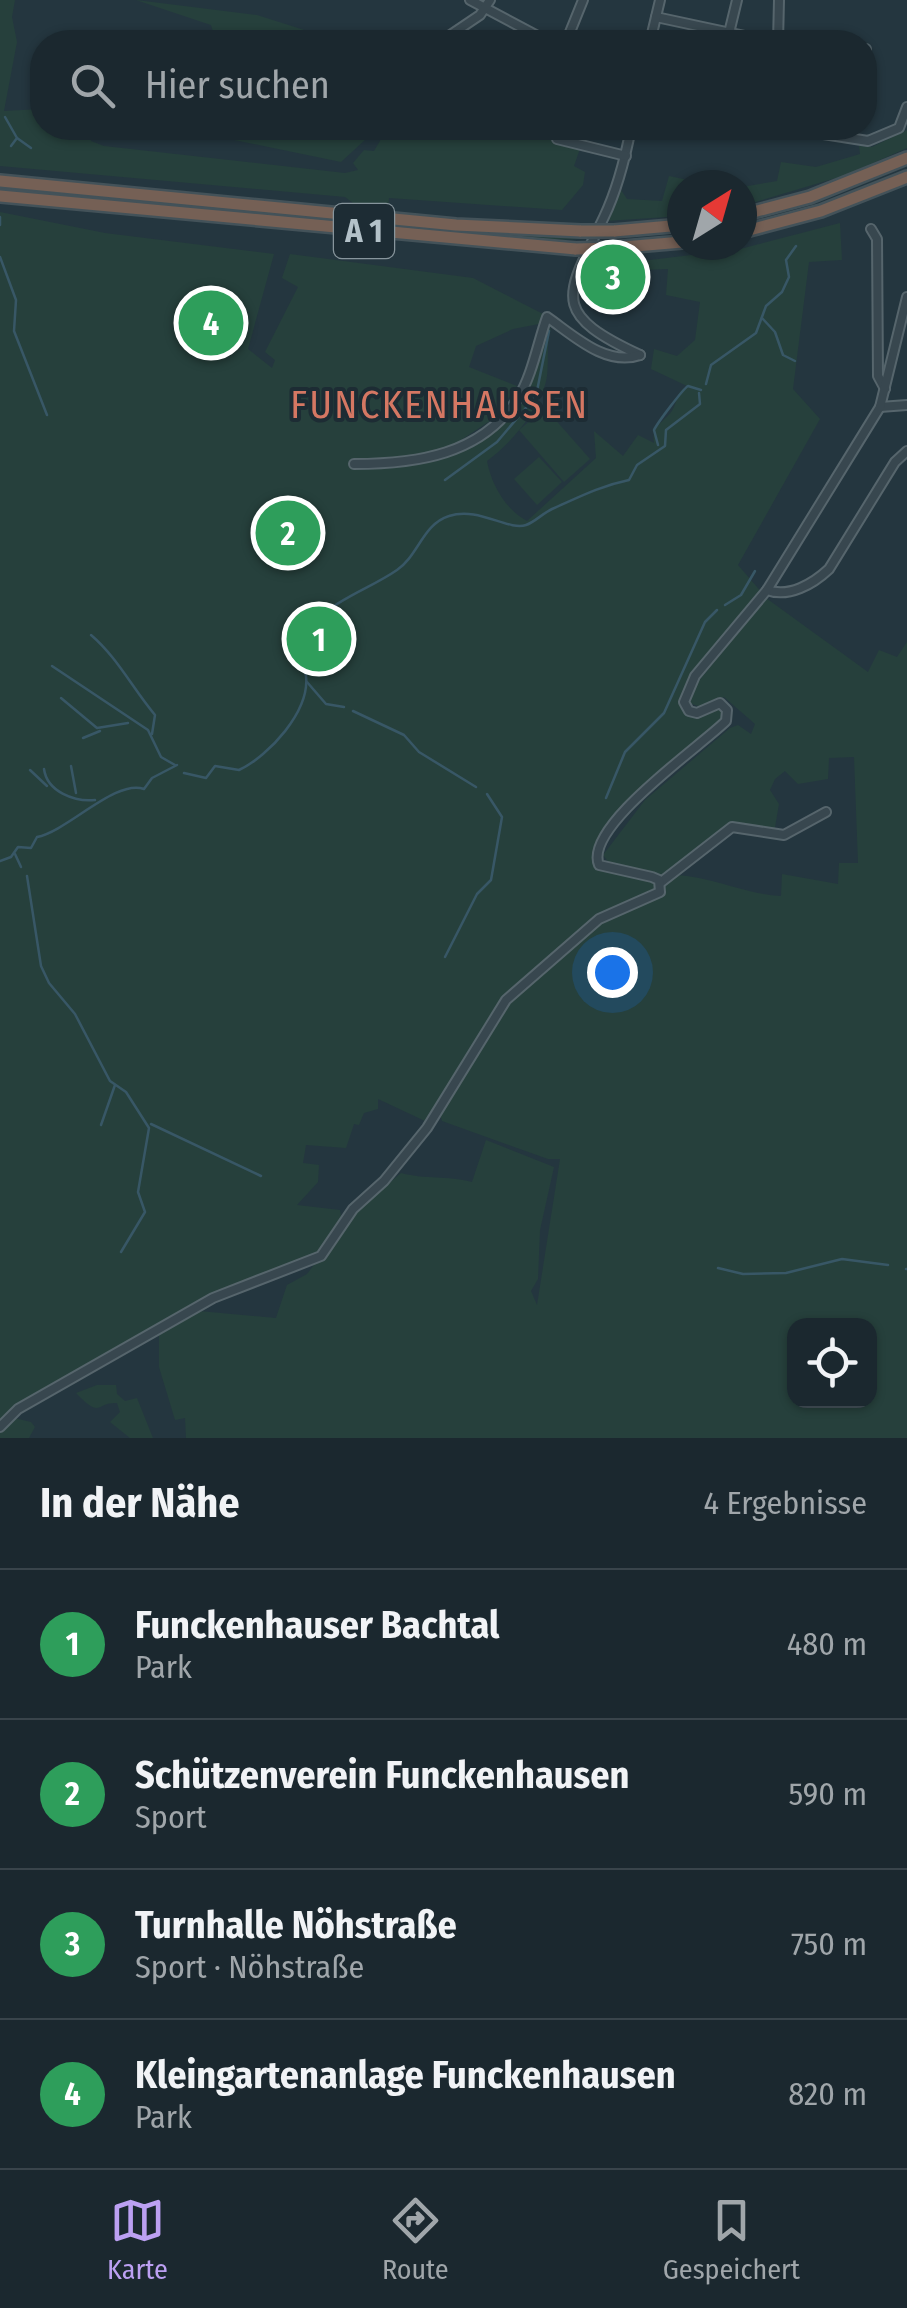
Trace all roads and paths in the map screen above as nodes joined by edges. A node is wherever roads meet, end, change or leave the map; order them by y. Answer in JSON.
{"nodes":[{"id":1,"x":470,"y":0,"type":"edge"},
{"id":2,"x":490,"y":0,"type":"edge"},
{"id":3,"x":583,"y":0,"type":"edge"},
{"id":4,"x":660,"y":0,"type":"edge"},
{"id":5,"x":736,"y":0,"type":"edge"},
{"id":6,"x":779,"y":0,"type":"edge"},
{"id":7,"x":485,"y":9,"type":"junction"},
{"id":8,"x":656,"y":17,"type":"junction"},
{"id":9,"x":456,"y":30,"type":"edge"},
{"id":10,"x":526,"y":30,"type":"edge"},
{"id":11,"x":571,"y":30,"type":"edge"},
{"id":12,"x":653,"y":30,"type":"edge"},
{"id":13,"x":716,"y":30,"type":"edge"},
{"id":14,"x":731,"y":30,"type":"edge"},
{"id":15,"x":776,"y":30,"type":"edge"},
{"id":16,"x":907,"y":107,"type":"edge"},
{"id":17,"x":877,"y":137,"type":"edge"},
{"id":18,"x":557,"y":140,"type":"dead end"},
{"id":19,"x":629,"y":140,"type":"edge"},
{"id":20,"x":626,"y":156,"type":"junction"},
{"id":21,"x":907,"y":158,"type":"edge"},
{"id":22,"x":907,"y":177,"type":"edge"},
{"id":23,"x":0,"y":181,"type":"edge"},
{"id":24,"x":0,"y":196,"type":"edge"},
{"id":25,"x":757,"y":211,"type":"edge"},
{"id":26,"x":667,"y":226,"type":"edge"},
{"id":27,"x":757,"y":228,"type":"edge"},
{"id":28,"x":871,"y":230,"type":"dead end"},
{"id":29,"x":667,"y":243,"type":"edge"},
{"id":30,"x":907,"y":297,"type":"edge"},
{"id":31,"x":884,"y":392,"type":"junction"},
{"id":32,"x":891,"y":404,"type":"junction"},
{"id":33,"x":907,"y":405,"type":"edge"},
{"id":34,"x":880,"y":407,"type":"junction"},
{"id":35,"x":907,"y":451,"type":"edge"},
{"id":36,"x":354,"y":464,"type":"dead end"},
{"id":37,"x":767,"y":590,"type":"junction"},
{"id":38,"x":826,"y":812,"type":"dead end"},
{"id":39,"x":660,"y":883,"type":"junction"},
{"id":40,"x":0,"y":1427,"type":"edge"}],
"edges":[{"from":1,"to":7,"type":"street"},
{"from":2,"to":7,"type":"street"},
{"from":3,"to":11,"type":"street"},
{"from":4,"to":8,"type":"street"},
{"from":5,"to":14,"type":"street"},
{"from":6,"to":15,"type":"street"},
{"from":7,"to":9,"type":"street"},
{"from":7,"to":10,"type":"street"},
{"from":8,"to":12,"type":"street"},
{"from":8,"to":13,"type":"street"},
{"from":16,"to":17,"type":"street"},
{"from":18,"to":20,"type":"street"},
{"from":19,"to":20,"type":"street"},
{"from":20,"to":36,"type":"street"},
{"from":21,"to":25,"type":"highway"},
{"from":22,"to":27,"type":"highway"},
{"from":23,"to":26,"type":"highway","number":"A 1","bridge":true},
{"from":24,"to":29,"type":"highway","number":"A 1","bridge":true},
{"from":28,"to":31,"type":"street"},
{"from":30,"to":31,"type":"street"},
{"from":31,"to":32,"type":"street"},
{"from":31,"to":34,"type":"street"},
{"from":32,"to":33,"type":"street"},
{"from":32,"to":34,"type":"street"},
{"from":34,"to":37,"type":"street"},
{"from":35,"to":37,"type":"street"},
{"from":37,"to":39,"type":"street"},
{"from":38,"to":39,"type":"street"},
{"from":39,"to":40,"type":"street"}]}
